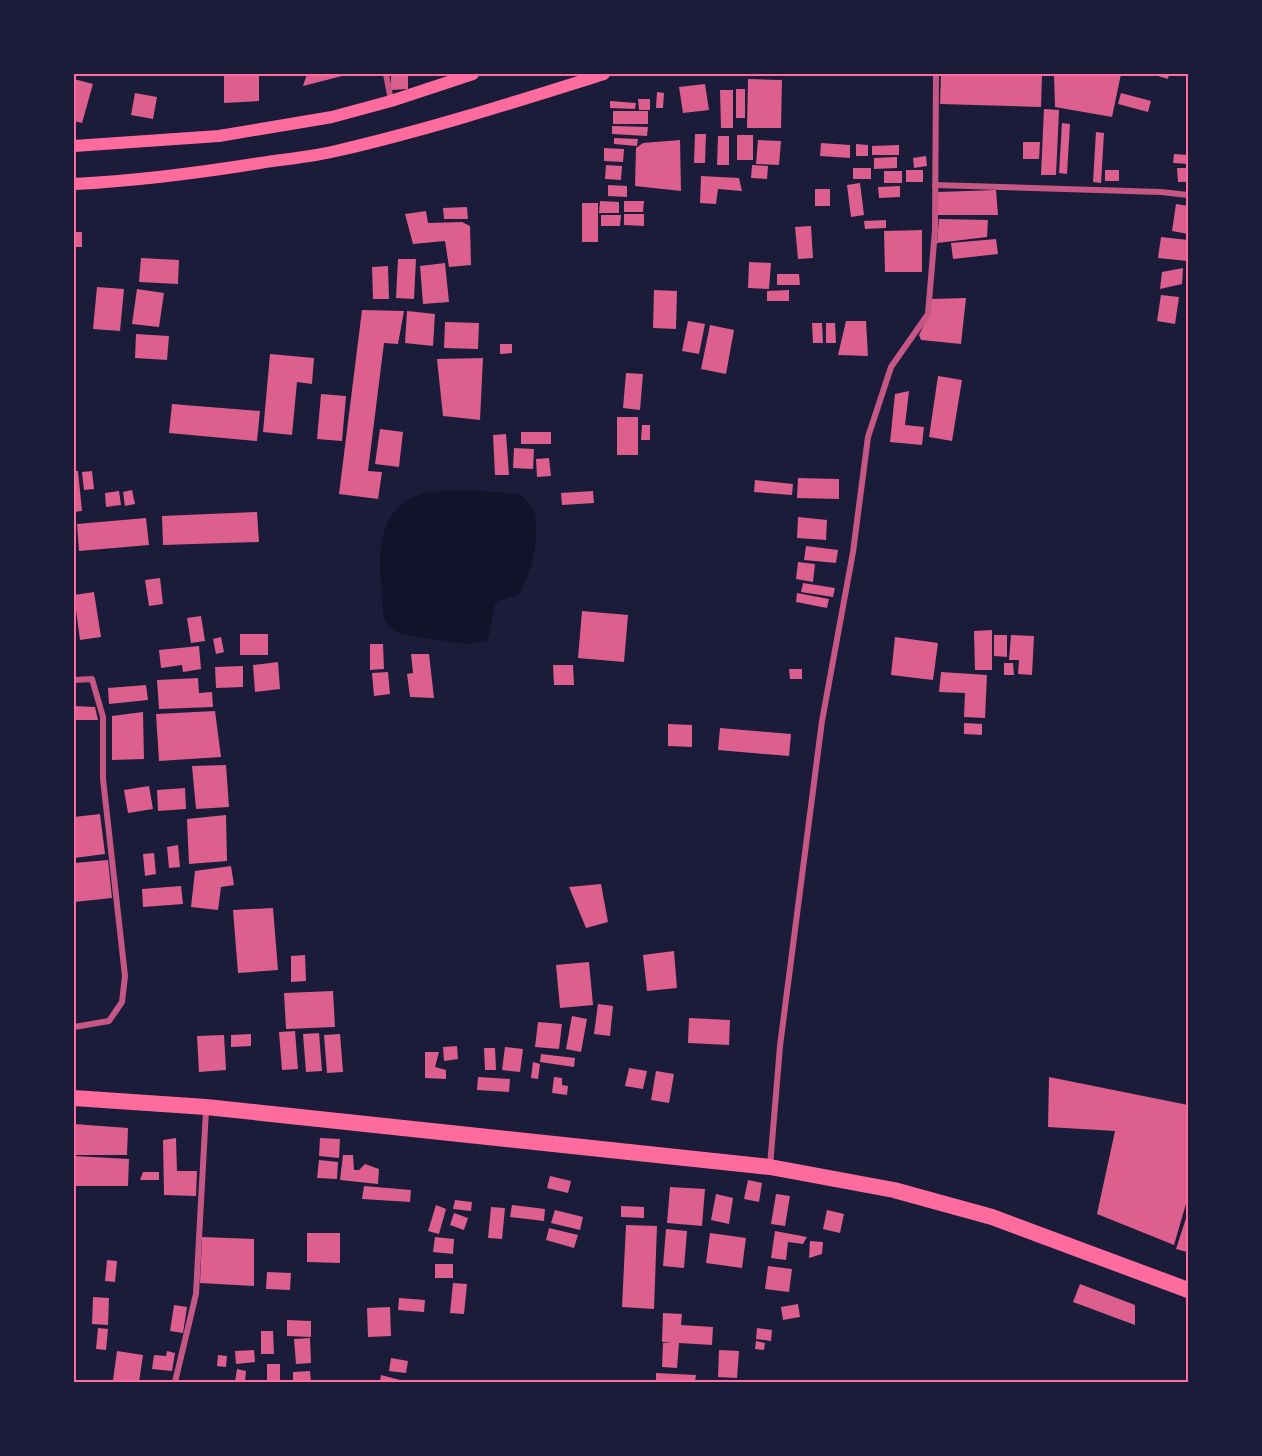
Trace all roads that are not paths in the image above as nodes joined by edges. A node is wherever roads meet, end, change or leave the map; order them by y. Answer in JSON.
{"nodes":[{"id":1,"x":386,"y":74,"type":"edge"},
{"id":2,"x":473,"y":74,"type":"edge"},
{"id":3,"x":604,"y":74,"type":"edge"},
{"id":4,"x":936,"y":74,"type":"edge"},
{"id":5,"x":390,"y":101,"type":"junction"},
{"id":6,"x":74,"y":146,"type":"edge"},
{"id":7,"x":74,"y":184,"type":"edge"},
{"id":8,"x":935,"y":185,"type":"junction"},
{"id":9,"x":1188,"y":195,"type":"edge"},
{"id":10,"x":74,"y":680,"type":"edge"},
{"id":11,"x":74,"y":1026,"type":"edge"},
{"id":12,"x":74,"y":1098,"type":"edge"},
{"id":13,"x":206,"y":1107,"type":"junction"},
{"id":14,"x":770,"y":1167,"type":"junction"},
{"id":15,"x":1188,"y":1290,"type":"edge"},
{"id":16,"x":175,"y":1383,"type":"edge"}],
"edges":[{"from":1,"to":5,"type":"street"},
{"from":2,"to":5,"type":"main road"},
{"from":3,"to":7,"type":"main road"},
{"from":4,"to":8,"type":"street"},
{"from":5,"to":6,"type":"main road"},
{"from":8,"to":9,"type":"street"},
{"from":8,"to":14,"type":"street"},
{"from":10,"to":11,"type":"street"},
{"from":12,"to":13,"type":"highway"},
{"from":13,"to":14,"type":"highway"},
{"from":13,"to":16,"type":"street"},
{"from":14,"to":15,"type":"highway"}]}
